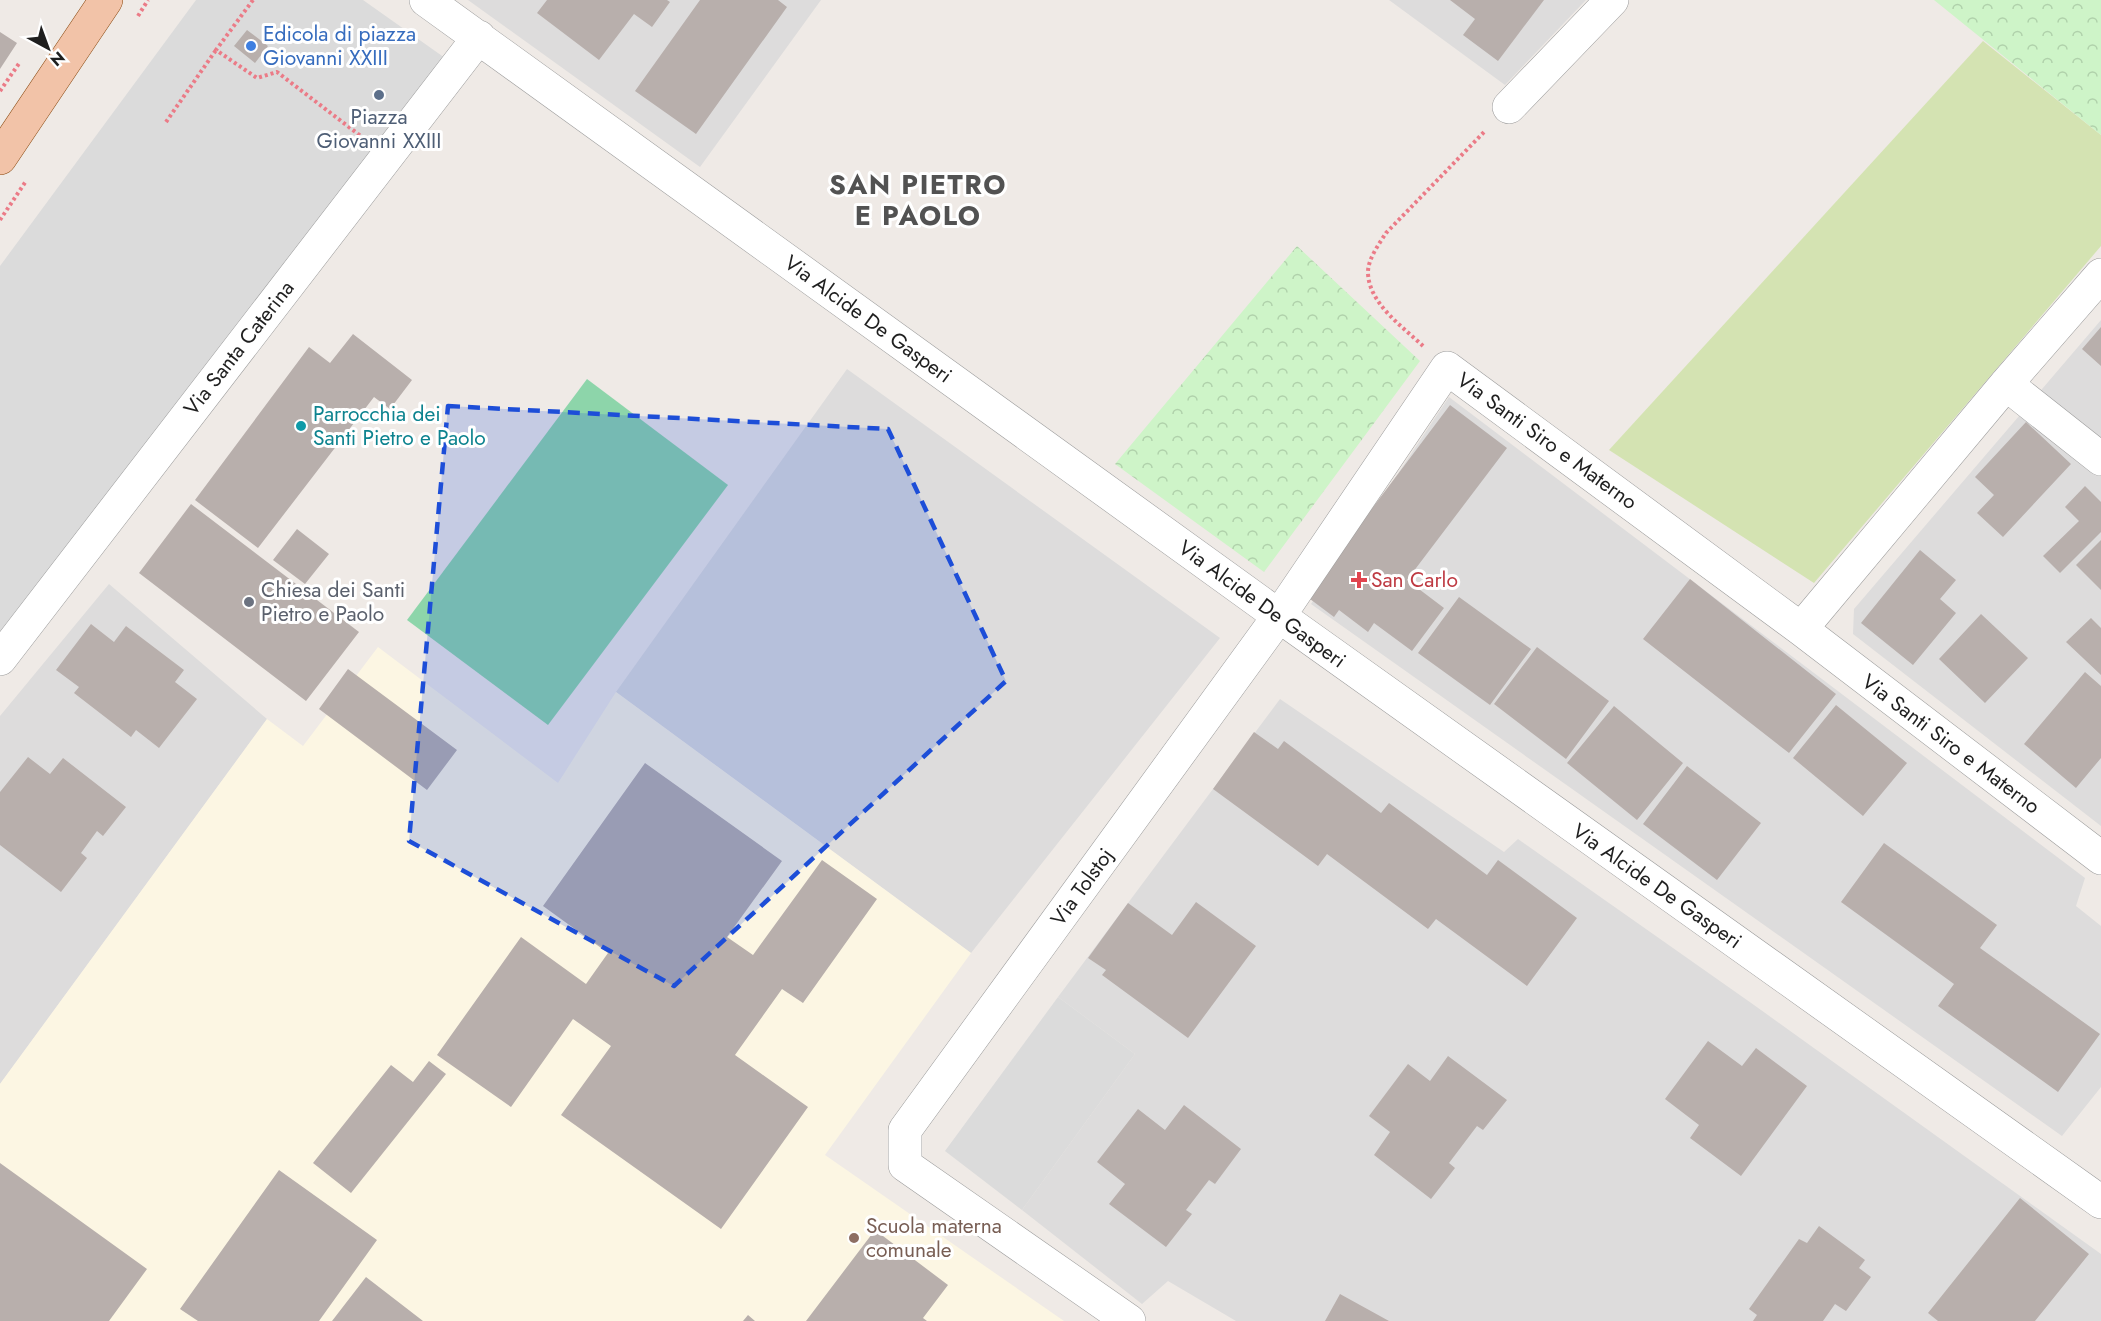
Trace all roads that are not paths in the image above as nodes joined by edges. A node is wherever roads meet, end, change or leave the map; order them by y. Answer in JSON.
{"nodes":[{"id":1,"x":106,"y":0,"type":"edge"},
{"id":2,"x":426,"y":0,"type":"edge"},
{"id":3,"x":1611,"y":0,"type":"edge"},
{"id":4,"x":479,"y":37,"type":"junction"},
{"id":5,"x":1509,"y":107,"type":"road end"},
{"id":6,"x":0,"y":158,"type":"edge"},
{"id":7,"x":2101,"y":275,"type":"edge"},
{"id":8,"x":2007,"y":384,"type":"junction"},
{"id":9,"x":2101,"y":459,"type":"edge"},
{"id":10,"x":1279,"y":616,"type":"junction"},
{"id":11,"x":1801,"y":629,"type":"junction"},
{"id":12,"x":0,"y":659,"type":"edge"},
{"id":13,"x":2101,"y":858,"type":"edge"},
{"id":14,"x":2101,"y":1202,"type":"edge"},
{"id":15,"x":1130,"y":1321,"type":"edge"}],
"edges":[{"from":1,"to":6,"type":"main road"},
{"from":2,"to":4,"type":"street","name":"Via Alcide De Gasperi"},
{"from":3,"to":5,"type":"street"},
{"from":4,"to":10,"type":"street","name":"Via Alcide De Gasperi"},
{"from":4,"to":12,"type":"street","name":"Via Santa Caterina"},
{"from":7,"to":8,"type":"street"},
{"from":8,"to":9,"type":"street"},
{"from":8,"to":11,"type":"street"},
{"from":10,"to":11,"type":"street","name":"Via Santi Siro e Materno"},
{"from":10,"to":14,"type":"street","name":"Via Alcide De Gasperi"},
{"from":10,"to":15,"type":"street","name":"Via Tolstoj"},
{"from":11,"to":13,"type":"street","name":"Via Santi Siro e Materno"}]}
